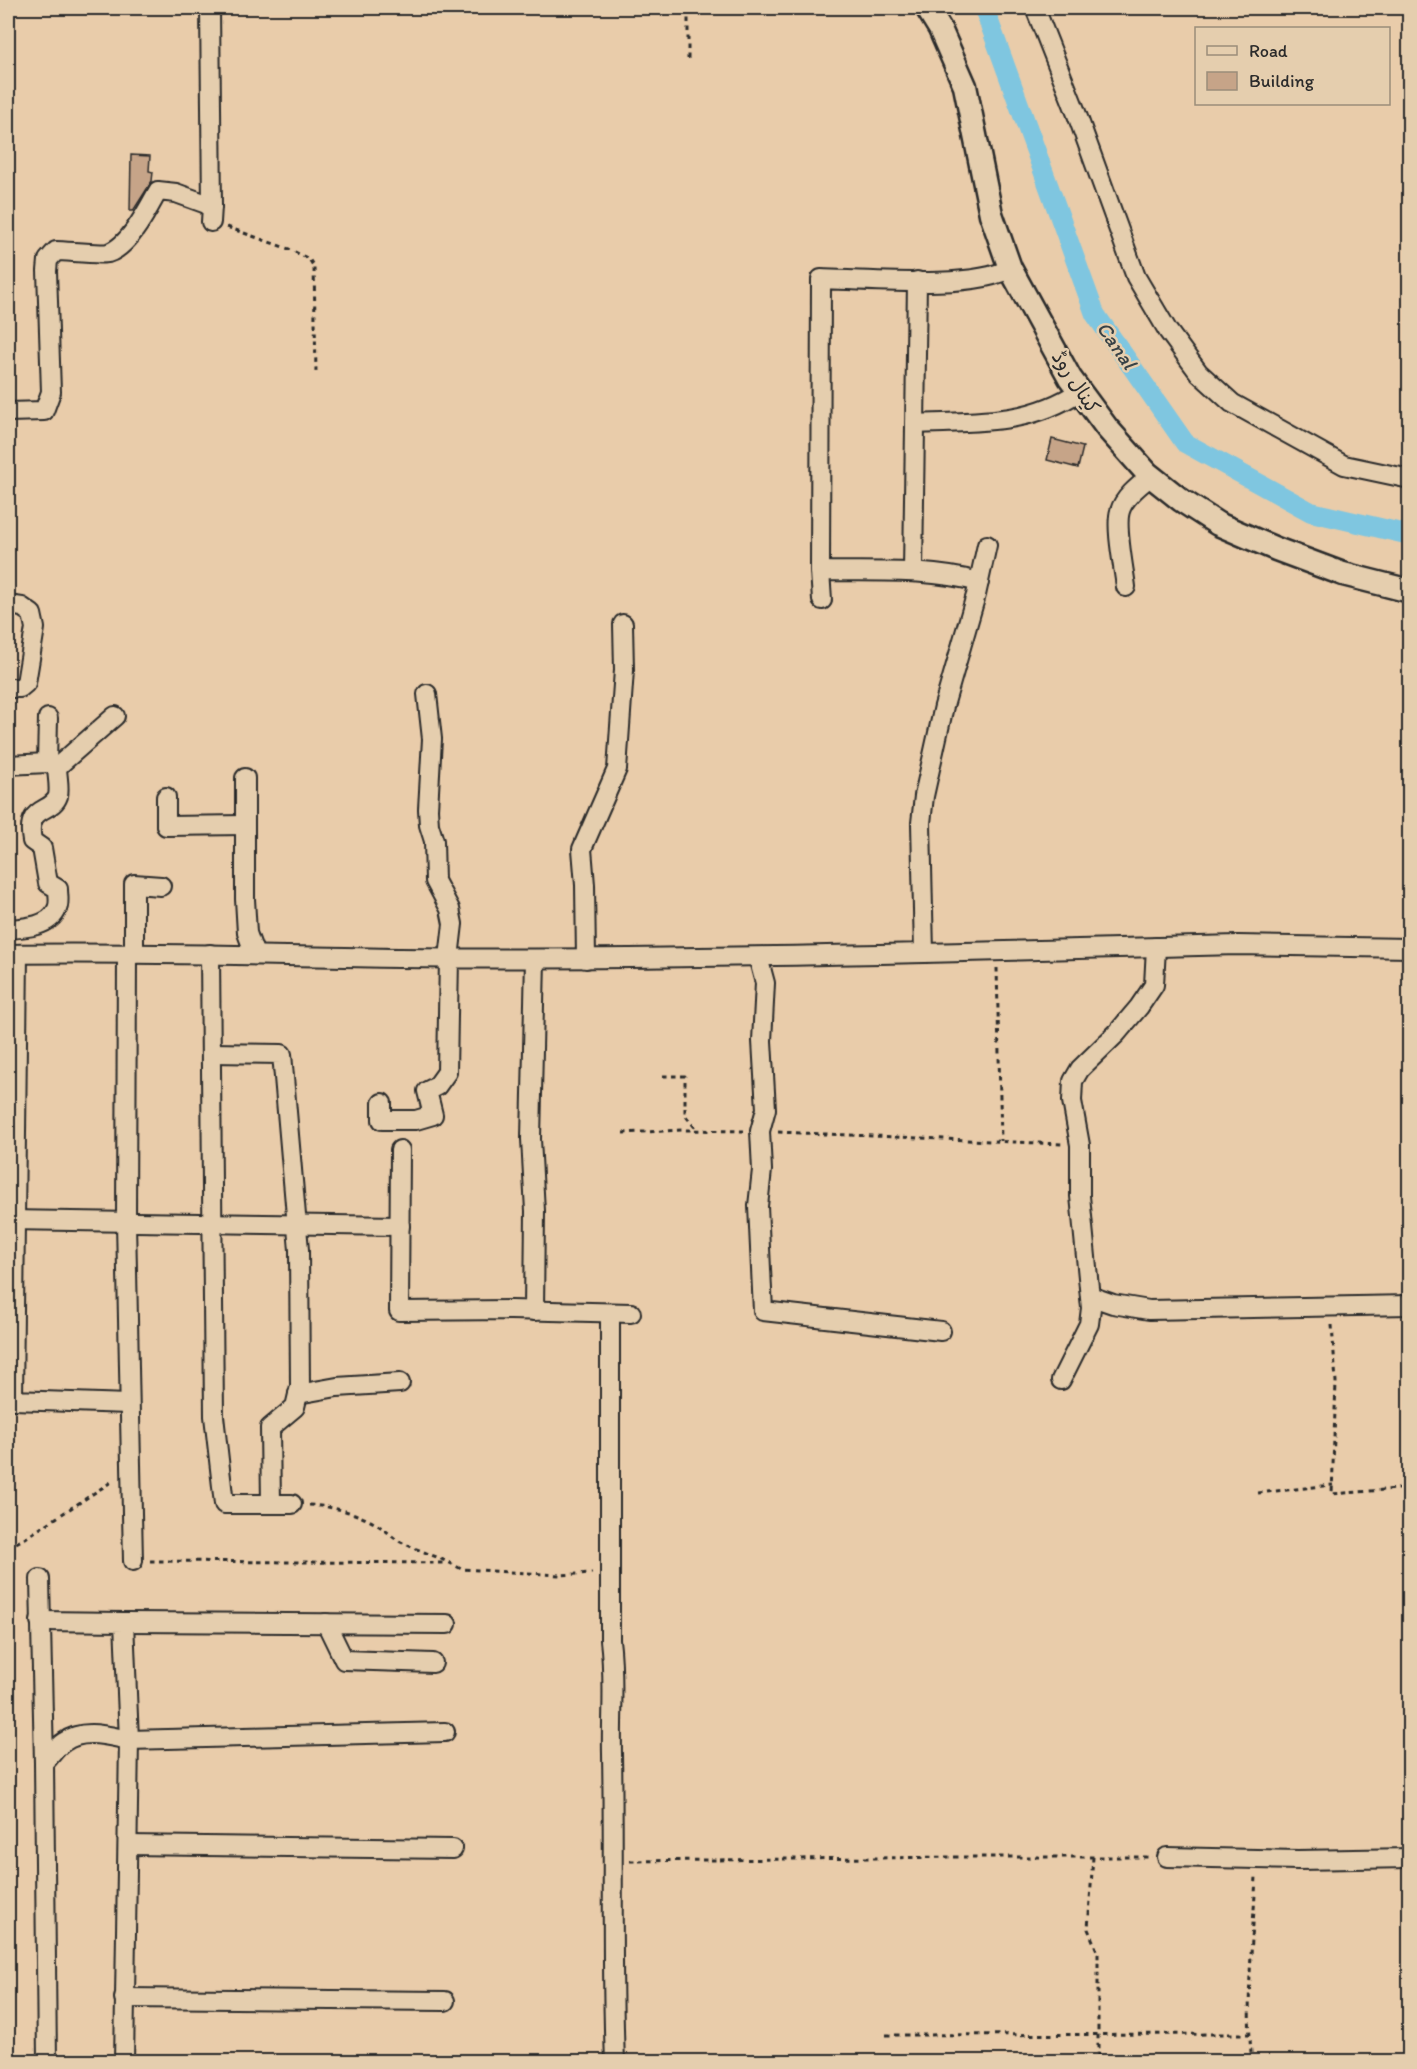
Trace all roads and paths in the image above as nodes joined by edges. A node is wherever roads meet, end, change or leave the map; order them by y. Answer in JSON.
{"nodes":[{"id":1,"x":210,"y":8,"type":"edge"},
{"id":2,"x":688,"y":8,"type":"edge"},
{"id":3,"x":927,"y":8,"type":"edge"},
{"id":4,"x":1035,"y":8,"type":"edge"},
{"id":5,"x":688,"y":59,"type":"dead end"},
{"id":6,"x":212,"y":214,"type":"junction"},
{"id":7,"x":1010,"y":268,"type":"junction"},
{"id":8,"x":916,"y":281,"type":"junction"},
{"id":9,"x":316,"y":373,"type":"dead end"},
{"id":10,"x":1080,"y":391,"type":"junction"},
{"id":11,"x":8,"y":412,"type":"edge"},
{"id":12,"x":915,"y":424,"type":"junction"},
{"id":13,"x":1151,"y":476,"type":"junction"},
{"id":14,"x":1410,"y":479,"type":"edge"},
{"id":15,"x":987,"y":545,"type":"dead end"},
{"id":16,"x":820,"y":571,"type":"junction"},
{"id":17,"x":913,"y":572,"type":"junction"},
{"id":18,"x":979,"y":582,"type":"junction"},
{"id":19,"x":1126,"y":587,"type":"dead end"},
{"id":20,"x":1410,"y":591,"type":"edge"},
{"id":21,"x":822,"y":600,"type":"dead end"},
{"id":22,"x":8,"y":605,"type":"edge"},
{"id":23,"x":623,"y":624,"type":"dead end"},
{"id":24,"x":8,"y":688,"type":"edge"},
{"id":25,"x":427,"y":694,"type":"dead end"},
{"id":26,"x":115,"y":716,"type":"dead end"},
{"id":27,"x":48,"y":718,"type":"dead end"},
{"id":28,"x":8,"y":765,"type":"edge"},
{"id":29,"x":52,"y":765,"type":"junction"},
{"id":30,"x":245,"y":778,"type":"dead end"},
{"id":31,"x":166,"y":796,"type":"dead end"},
{"id":32,"x":245,"y":825,"type":"junction"},
{"id":33,"x":161,"y":886,"type":"dead end"},
{"id":34,"x":8,"y":929,"type":"edge"},
{"id":35,"x":1156,"y":947,"type":"junction"},
{"id":36,"x":1410,"y":948,"type":"edge"},
{"id":37,"x":996,"y":951,"type":"junction"},
{"id":38,"x":924,"y":953,"type":"junction"},
{"id":39,"x":13,"y":954,"type":"edge"},
{"id":40,"x":130,"y":954,"type":"junction"},
{"id":41,"x":210,"y":954,"type":"junction"},
{"id":42,"x":255,"y":955,"type":"junction"},
{"id":43,"x":758,"y":957,"type":"junction"},
{"id":44,"x":449,"y":958,"type":"junction"},
{"id":45,"x":534,"y":958,"type":"junction"},
{"id":46,"x":586,"y":959,"type":"junction"},
{"id":47,"x":211,"y":1053,"type":"junction"},
{"id":48,"x":663,"y":1076,"type":"dead end"},
{"id":49,"x":382,"y":1103,"type":"dead end"},
{"id":50,"x":697,"y":1130,"type":"junction"},
{"id":51,"x":760,"y":1131,"type":"junction"},
{"id":52,"x":623,"y":1133,"type":"dead end"},
{"id":53,"x":1001,"y":1141,"type":"junction"},
{"id":54,"x":1080,"y":1145,"type":"junction"},
{"id":55,"x":400,"y":1150,"type":"dead end"},
{"id":56,"x":12,"y":1220,"type":"edge"},
{"id":57,"x":126,"y":1222,"type":"junction"},
{"id":58,"x":212,"y":1223,"type":"junction"},
{"id":59,"x":295,"y":1225,"type":"junction"},
{"id":60,"x":400,"y":1226,"type":"junction"},
{"id":61,"x":1090,"y":1296,"type":"junction"},
{"id":62,"x":1410,"y":1305,"type":"edge"},
{"id":63,"x":1331,"y":1308,"type":"junction"},
{"id":64,"x":534,"y":1311,"type":"junction"},
{"id":65,"x":610,"y":1313,"type":"junction"},
{"id":66,"x":631,"y":1313,"type":"dead end"},
{"id":67,"x":941,"y":1331,"type":"dead end"},
{"id":68,"x":1061,"y":1380,"type":"dead end"},
{"id":69,"x":400,"y":1383,"type":"dead end"},
{"id":70,"x":298,"y":1394,"type":"junction"},
{"id":71,"x":129,"y":1404,"type":"junction"},
{"id":72,"x":130,"y":1469,"type":"junction"},
{"id":73,"x":1333,"y":1485,"type":"junction"},
{"id":74,"x":1410,"y":1488,"type":"edge"},
{"id":75,"x":1257,"y":1493,"type":"dead end"},
{"id":76,"x":271,"y":1504,"type":"junction"},
{"id":77,"x":292,"y":1504,"type":"joint"},
{"id":78,"x":8,"y":1547,"type":"edge"},
{"id":79,"x":133,"y":1561,"type":"joint"},
{"id":80,"x":449,"y":1563,"type":"junction"},
{"id":81,"x":610,"y":1573,"type":"junction"},
{"id":82,"x":40,"y":1579,"type":"dead end"},
{"id":83,"x":40,"y":1621,"type":"junction"},
{"id":84,"x":124,"y":1622,"type":"junction"},
{"id":85,"x":326,"y":1623,"type":"junction"},
{"id":86,"x":447,"y":1624,"type":"dead end"},
{"id":87,"x":433,"y":1663,"type":"dead end"},
{"id":88,"x":445,"y":1732,"type":"dead end"},
{"id":89,"x":129,"y":1740,"type":"junction"},
{"id":90,"x":44,"y":1763,"type":"junction"},
{"id":91,"x":128,"y":1845,"type":"junction"},
{"id":92,"x":453,"y":1849,"type":"dead end"},
{"id":93,"x":1093,"y":1857,"type":"junction"},
{"id":94,"x":1167,"y":1857,"type":"joint"},
{"id":95,"x":1410,"y":1858,"type":"edge"},
{"id":96,"x":1257,"y":1859,"type":"junction"},
{"id":97,"x":614,"y":1862,"type":"junction"},
{"id":98,"x":124,"y":1998,"type":"junction"},
{"id":99,"x":445,"y":2001,"type":"dead end"},
{"id":100,"x":1097,"y":2034,"type":"junction"},
{"id":101,"x":1250,"y":2034,"type":"junction"},
{"id":102,"x":886,"y":2035,"type":"dead end"},
{"id":103,"x":47,"y":2061,"type":"edge"},
{"id":104,"x":124,"y":2061,"type":"edge"},
{"id":105,"x":615,"y":2061,"type":"edge"},
{"id":106,"x":1098,"y":2061,"type":"edge"},
{"id":107,"x":1252,"y":2061,"type":"edge"}],
"edges":[{"from":1,"to":6,"type":"street"},
{"from":2,"to":5,"type":"path"},
{"from":3,"to":7,"type":"street","name":"کینال روڈ"},
{"from":4,"to":14,"type":"street"},
{"from":6,"to":9,"type":"path"},
{"from":6,"to":11,"type":"street"},
{"from":7,"to":8,"type":"street"},
{"from":7,"to":10,"type":"street","name":"کینال روڈ"},
{"from":8,"to":12,"type":"street"},
{"from":8,"to":16,"type":"street"},
{"from":10,"to":12,"type":"street"},
{"from":10,"to":13,"type":"street","name":"کینال روڈ"},
{"from":12,"to":17,"type":"street"},
{"from":13,"to":19,"type":"street"},
{"from":13,"to":20,"type":"street","name":"کینال روڈ"},
{"from":15,"to":18,"type":"street"},
{"from":16,"to":17,"type":"street"},
{"from":16,"to":21,"type":"street"},
{"from":17,"to":18,"type":"street"},
{"from":18,"to":38,"type":"street"},
{"from":22,"to":24,"type":"street"},
{"from":23,"to":46,"type":"street"},
{"from":25,"to":44,"type":"street"},
{"from":26,"to":29,"type":"street"},
{"from":27,"to":29,"type":"street"},
{"from":28,"to":29,"type":"street"},
{"from":29,"to":34,"type":"street"},
{"from":30,"to":32,"type":"street"},
{"from":31,"to":32,"type":"street"},
{"from":32,"to":42,"type":"street"},
{"from":33,"to":40,"type":"street"},
{"from":35,"to":36,"type":"street"},
{"from":35,"to":37,"type":"street"},
{"from":35,"to":54,"type":"street"},
{"from":37,"to":38,"type":"street"},
{"from":37,"to":53,"type":"path"},
{"from":38,"to":43,"type":"street"},
{"from":39,"to":40,"type":"street"},
{"from":39,"to":56,"type":"street"},
{"from":40,"to":41,"type":"street"},
{"from":40,"to":57,"type":"street"},
{"from":41,"to":42,"type":"street"},
{"from":41,"to":47,"type":"street"},
{"from":42,"to":44,"type":"street"},
{"from":43,"to":46,"type":"street"},
{"from":43,"to":51,"type":"street"},
{"from":44,"to":45,"type":"street"},
{"from":44,"to":49,"type":"street"},
{"from":45,"to":46,"type":"street"},
{"from":45,"to":64,"type":"street"},
{"from":47,"to":58,"type":"street"},
{"from":47,"to":59,"type":"street"},
{"from":48,"to":50,"type":"path"},
{"from":50,"to":51,"type":"path"},
{"from":50,"to":52,"type":"path"},
{"from":51,"to":53,"type":"path"},
{"from":51,"to":67,"type":"street"},
{"from":53,"to":54,"type":"path"},
{"from":54,"to":61,"type":"street"},
{"from":55,"to":60,"type":"street"},
{"from":56,"to":57,"type":"street"},
{"from":56,"to":71,"type":"street"},
{"from":57,"to":58,"type":"street"},
{"from":57,"to":71,"type":"street"},
{"from":58,"to":59,"type":"street"},
{"from":58,"to":76,"type":"street"},
{"from":59,"to":60,"type":"street"},
{"from":59,"to":70,"type":"street"},
{"from":60,"to":64,"type":"street"},
{"from":61,"to":63,"type":"street"},
{"from":61,"to":68,"type":"street"},
{"from":62,"to":63,"type":"street"},
{"from":63,"to":73,"type":"path"},
{"from":64,"to":65,"type":"street"},
{"from":65,"to":66,"type":"street"},
{"from":65,"to":81,"type":"street"},
{"from":69,"to":70,"type":"street"},
{"from":70,"to":76,"type":"street"},
{"from":71,"to":72,"type":"street"},
{"from":72,"to":78,"type":"path"},
{"from":72,"to":79,"type":"street"},
{"from":73,"to":74,"type":"path"},
{"from":73,"to":75,"type":"path"},
{"from":76,"to":77,"type":"street"},
{"from":77,"to":80,"type":"path"},
{"from":79,"to":80,"type":"path"},
{"from":80,"to":81,"type":"path"},
{"from":81,"to":97,"type":"street"},
{"from":82,"to":83,"type":"street"},
{"from":83,"to":84,"type":"street"},
{"from":83,"to":90,"type":"street"},
{"from":84,"to":85,"type":"street"},
{"from":84,"to":89,"type":"street"},
{"from":85,"to":86,"type":"street"},
{"from":85,"to":87,"type":"street"},
{"from":88,"to":89,"type":"street"},
{"from":89,"to":90,"type":"street"},
{"from":89,"to":91,"type":"street"},
{"from":90,"to":103,"type":"street"},
{"from":91,"to":92,"type":"street"},
{"from":91,"to":98,"type":"street"},
{"from":93,"to":94,"type":"path"},
{"from":93,"to":97,"type":"path"},
{"from":93,"to":100,"type":"path"},
{"from":94,"to":96,"type":"street"},
{"from":95,"to":96,"type":"street"},
{"from":96,"to":101,"type":"path"},
{"from":97,"to":105,"type":"street"},
{"from":98,"to":99,"type":"street"},
{"from":98,"to":104,"type":"street"},
{"from":100,"to":101,"type":"path"},
{"from":100,"to":102,"type":"path"},
{"from":100,"to":106,"type":"path"},
{"from":101,"to":107,"type":"path"}]}
